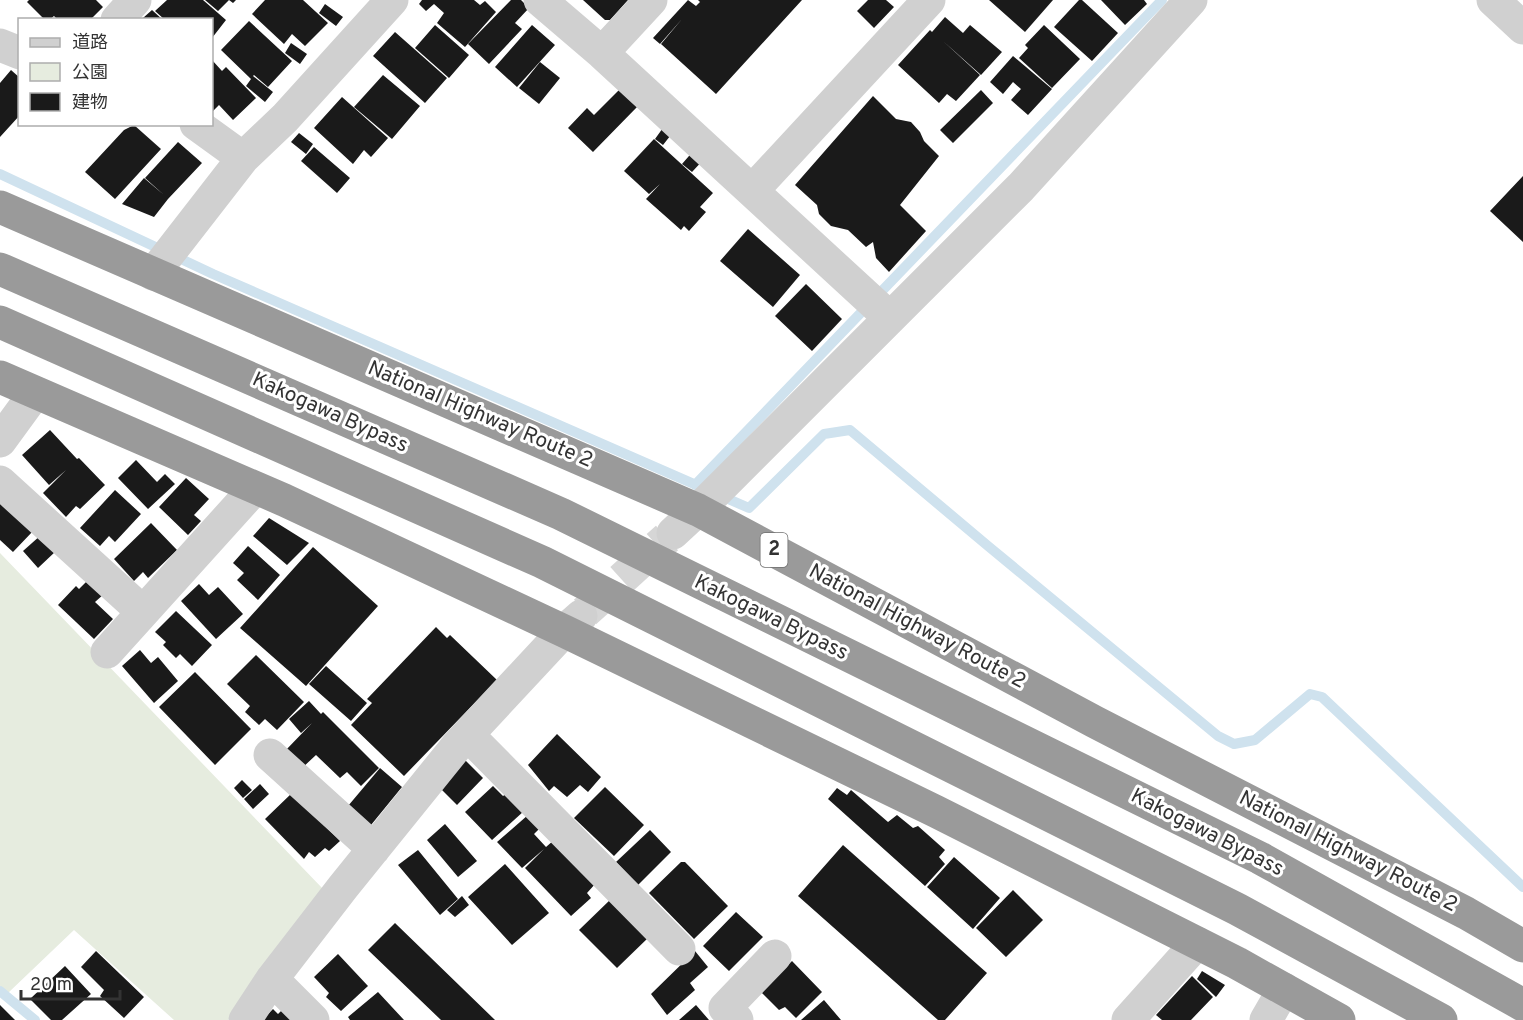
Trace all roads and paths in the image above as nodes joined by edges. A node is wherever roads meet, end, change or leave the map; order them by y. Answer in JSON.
{"nodes":[{"id":1,"x":135,"y":0,"type":"edge"},
{"id":2,"x":392,"y":0,"type":"edge"},
{"id":3,"x":540,"y":0,"type":"edge"},
{"id":4,"x":651,"y":0,"type":"edge"},
{"id":5,"x":929,"y":0,"type":"edge"},
{"id":6,"x":1191,"y":0,"type":"edge"},
{"id":7,"x":1493,"y":0,"type":"edge"},
{"id":8,"x":119,"y":18,"type":"edge"},
{"id":9,"x":1523,"y":28,"type":"edge"},
{"id":10,"x":0,"y":45,"type":"edge"},
{"id":11,"x":18,"y":52,"type":"edge"},
{"id":12,"x":602,"y":52,"type":"junction"},
{"id":13,"x":199,"y":126,"type":"edge"},
{"id":14,"x":243,"y":158,"type":"junction"},
{"id":15,"x":752,"y":190,"type":"junction"},
{"id":16,"x":0,"y":207,"type":"edge"},
{"id":17,"x":0,"y":268,"type":"edge"},
{"id":18,"x":158,"y":268,"type":"junction"},
{"id":19,"x":889,"y":317,"type":"junction"},
{"id":20,"x":0,"y":322,"type":"edge"},
{"id":21,"x":0,"y":376,"type":"edge"},
{"id":22,"x":35,"y":393,"type":"junction"},
{"id":23,"x":0,"y":441,"type":"edge"},
{"id":24,"x":0,"y":482,"type":"edge"},
{"id":25,"x":255,"y":488,"type":"junction"},
{"id":26,"x":699,"y":509,"type":"junction"},
{"id":27,"x":673,"y":532,"type":"tunnel mouth"},
{"id":28,"x":143,"y":612,"type":"junction"},
{"id":29,"x":573,"y":623,"type":"junction"},
{"id":30,"x":107,"y":652,"type":"dead end"},
{"id":31,"x":468,"y":735,"type":"junction"},
{"id":32,"x":270,"y":755,"type":"dead end"},
{"id":33,"x":374,"y":849,"type":"junction"},
{"id":34,"x":1197,"y":943,"type":"junction"},
{"id":35,"x":1523,"y":946,"type":"edge"},
{"id":36,"x":679,"y":949,"type":"dead end"},
{"id":37,"x":775,"y":956,"type":"dead end"},
{"id":38,"x":272,"y":980,"type":"junction"},
{"id":39,"x":1284,"y":989,"type":"junction"},
{"id":40,"x":1523,"y":1005,"type":"edge"},
{"id":41,"x":245,"y":1020,"type":"edge"},
{"id":42,"x":313,"y":1020,"type":"edge"},
{"id":43,"x":737,"y":1020,"type":"edge"},
{"id":44,"x":1128,"y":1020,"type":"edge"},
{"id":45,"x":1266,"y":1020,"type":"edge"},
{"id":46,"x":1339,"y":1020,"type":"edge"},
{"id":47,"x":1441,"y":1020,"type":"edge"}],
"edges":[{"from":1,"to":8,"type":"street"},
{"from":2,"to":14,"type":"street"},
{"from":3,"to":12,"type":"street"},
{"from":4,"to":12,"type":"street"},
{"from":5,"to":15,"type":"street"},
{"from":6,"to":19,"type":"street"},
{"from":7,"to":9,"type":"street"},
{"from":10,"to":11,"type":"street"},
{"from":12,"to":15,"type":"street"},
{"from":13,"to":14,"type":"street"},
{"from":14,"to":18,"type":"street"},
{"from":15,"to":19,"type":"street"},
{"from":16,"to":18,"type":"highway","name":"National Highway Route 2","number":"2"},
{"from":17,"to":40,"type":"highway","name":"Kakogawa Bypass"},
{"from":18,"to":26,"type":"highway","name":"National Highway Route 2","number":"2"},
{"from":19,"to":26,"type":"street"},
{"from":20,"to":47,"type":"highway"},
{"from":21,"to":22,"type":"highway"},
{"from":22,"to":23,"type":"street"},
{"from":22,"to":25,"type":"highway"},
{"from":24,"to":28,"type":"street"},
{"from":25,"to":28,"type":"street"},
{"from":25,"to":29,"type":"highway"},
{"from":26,"to":27,"type":"street"},
{"from":26,"to":35,"type":"highway","name":"National Highway Route 2","number":"2"},
{"from":28,"to":30,"type":"street"},
{"from":29,"to":31,"type":"street"},
{"from":29,"to":34,"type":"highway"},
{"from":31,"to":33,"type":"street"},
{"from":31,"to":36,"type":"street"},
{"from":32,"to":33,"type":"street"},
{"from":33,"to":38,"type":"street"},
{"from":34,"to":39,"type":"highway"},
{"from":34,"to":44,"type":"street"},
{"from":37,"to":43,"type":"street"},
{"from":38,"to":41,"type":"street"},
{"from":38,"to":42,"type":"street"},
{"from":39,"to":45,"type":"street"},
{"from":39,"to":46,"type":"highway"}]}
